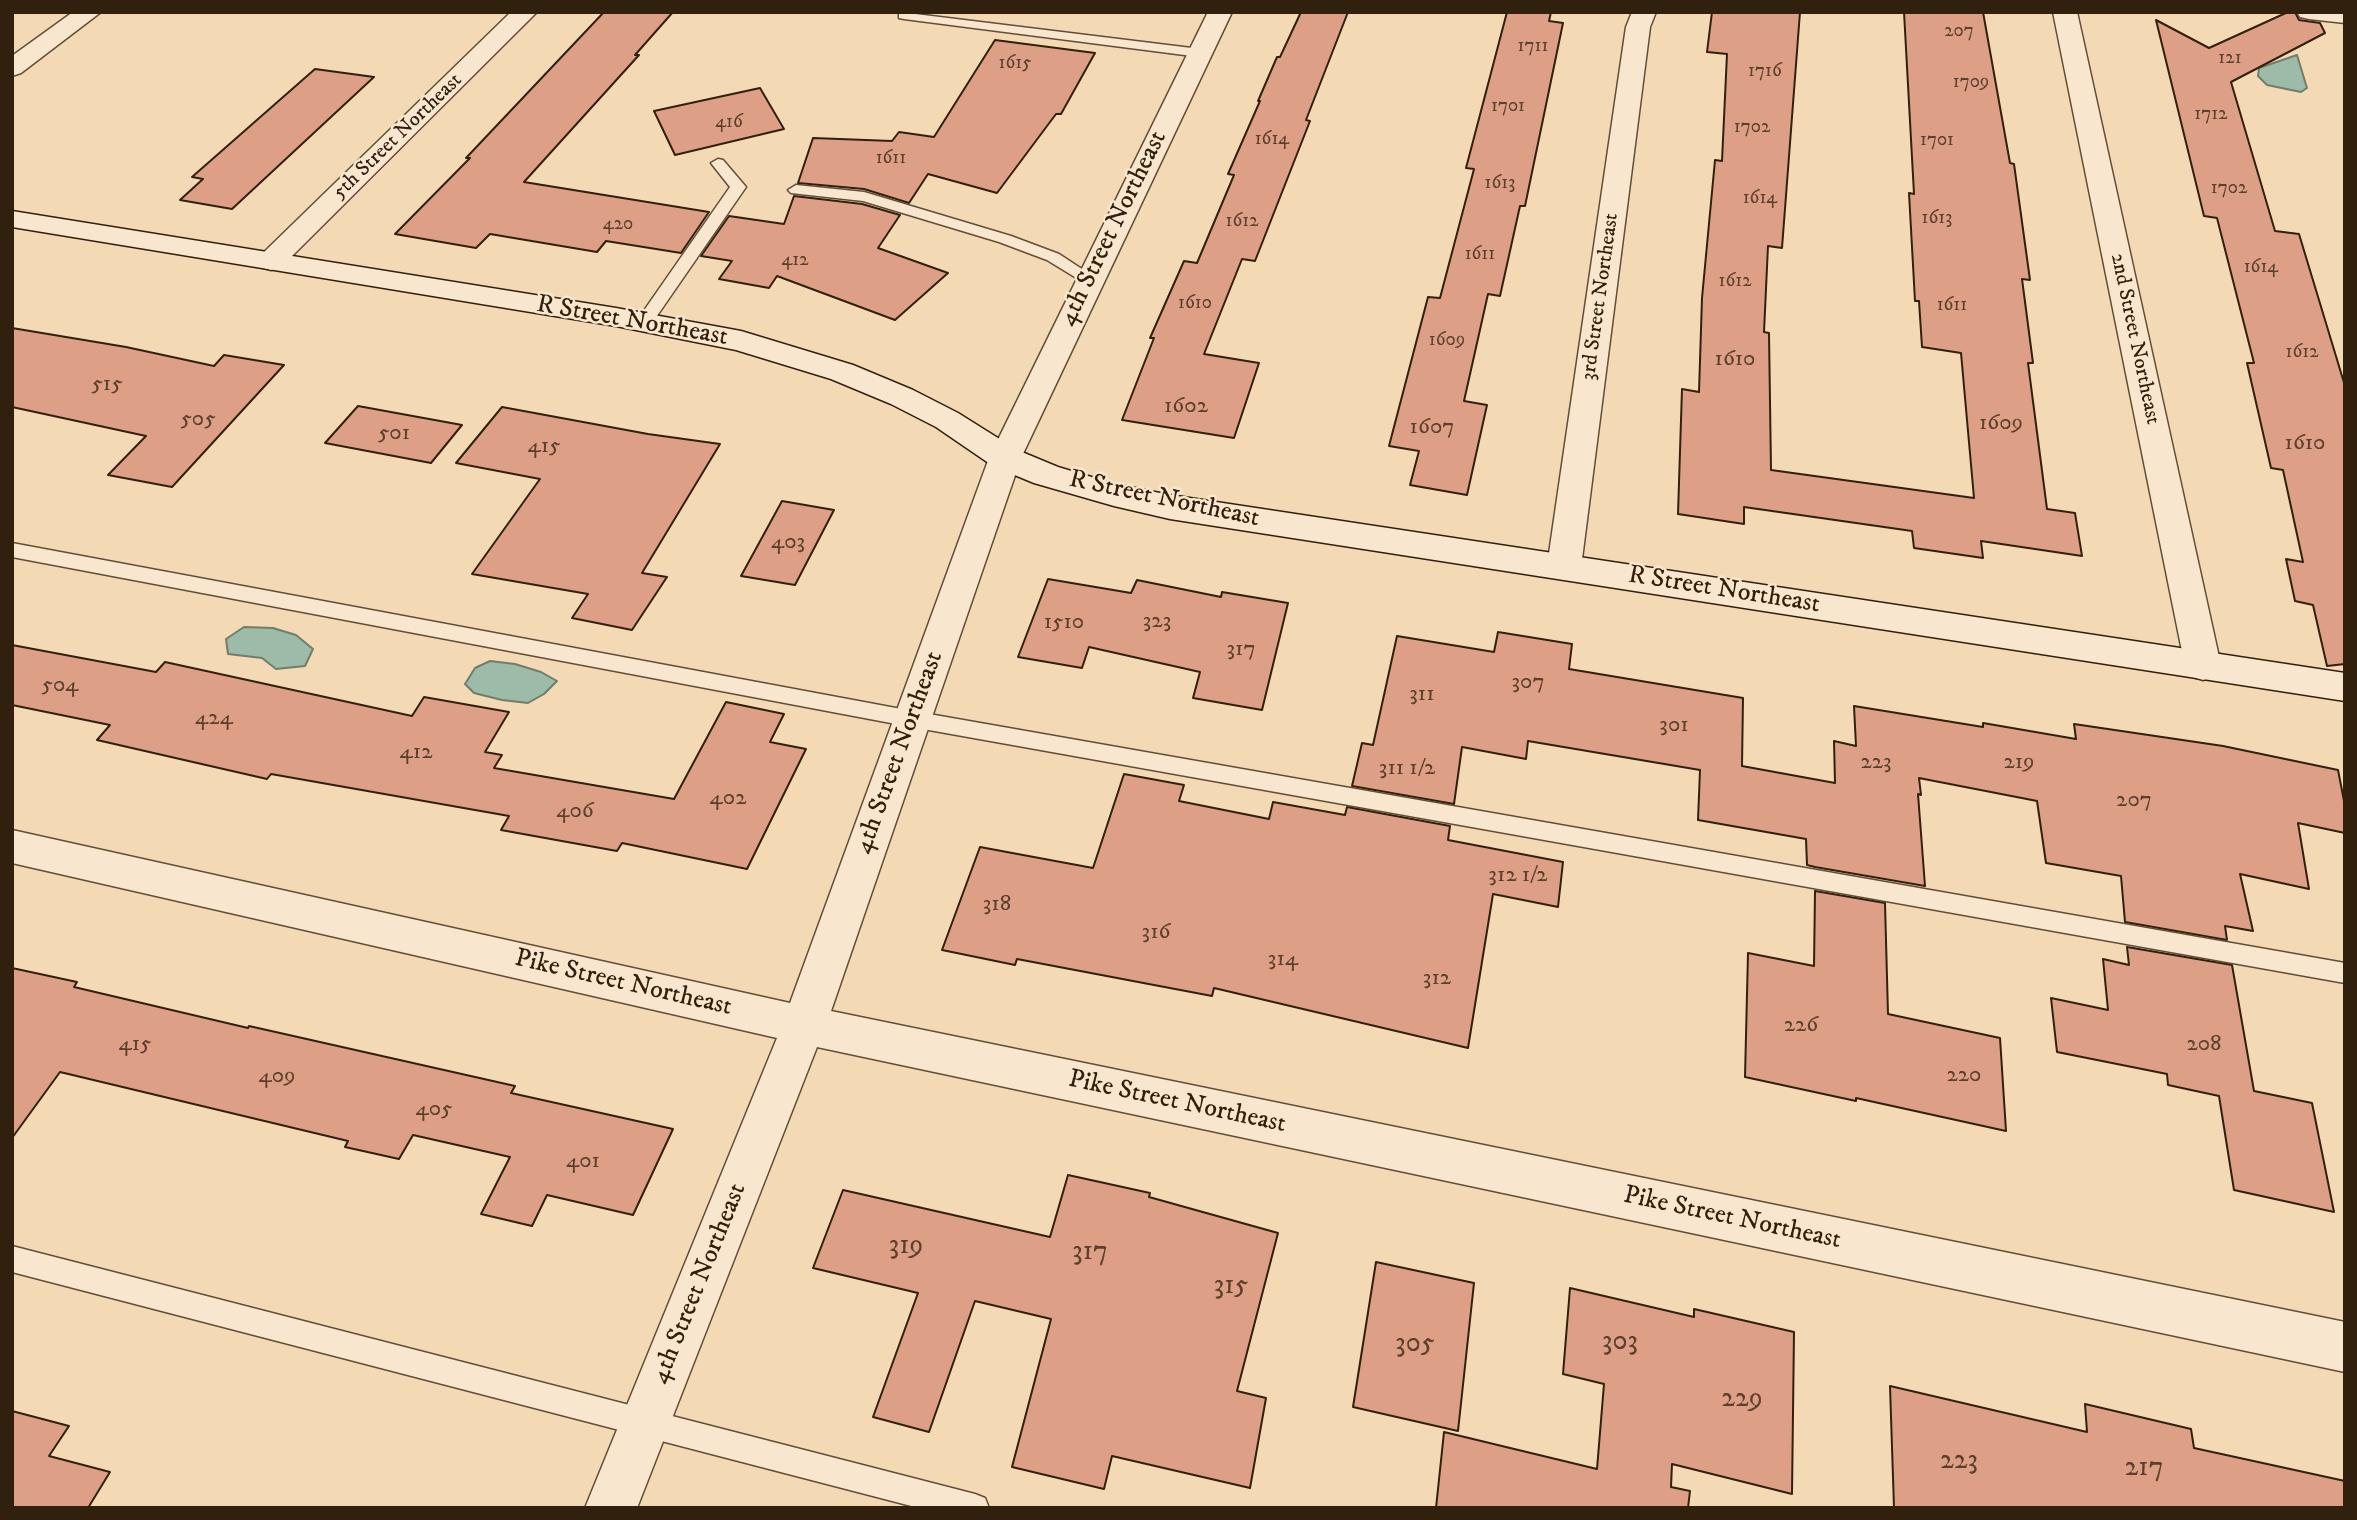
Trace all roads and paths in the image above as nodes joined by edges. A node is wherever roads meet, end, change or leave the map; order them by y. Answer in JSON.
{"nodes":[{"id":1,"x":89,"y":12,"type":"edge"},
{"id":2,"x":525,"y":12,"type":"edge"},
{"id":3,"x":1220,"y":12,"type":"edge"},
{"id":4,"x":2065,"y":12,"type":"edge"},
{"id":5,"x":2309,"y":12,"type":"edge"},
{"id":6,"x":904,"y":15,"type":"dead end"},
{"id":7,"x":2345,"y":16,"type":"edge"},
{"id":8,"x":1641,"y":20,"type":"edge"},
{"id":9,"x":1200,"y":53,"type":"junction"},
{"id":10,"x":12,"y":68,"type":"edge"},
{"id":11,"x":718,"y":163,"type":"dead end"},
{"id":12,"x":796,"y":190,"type":"dead end"},
{"id":13,"x":12,"y":219,"type":"edge"},
{"id":14,"x":271,"y":261,"type":"junction"},
{"id":15,"x":1089,"y":279,"type":"junction"},
{"id":16,"x":644,"y":322,"type":"junction"},
{"id":17,"x":1005,"y":458,"type":"junction"},
{"id":18,"x":12,"y":550,"type":"edge"},
{"id":19,"x":1564,"y":567,"type":"junction"},
{"id":20,"x":2203,"y":666,"type":"junction"},
{"id":21,"x":2345,"y":687,"type":"edge"},
{"id":22,"x":912,"y":719,"type":"junction"},
{"id":23,"x":12,"y":846,"type":"edge"},
{"id":24,"x":2345,"y":973,"type":"edge"},
{"id":25,"x":804,"y":1025,"type":"junction"},
{"id":26,"x":12,"y":1259,"type":"edge"},
{"id":27,"x":2345,"y":1347,"type":"edge"},
{"id":28,"x":644,"y":1423,"type":"junction"},
{"id":29,"x":611,"y":1508,"type":"edge"},
{"id":30,"x":975,"y":1508,"type":"edge"}],
"edges":[{"from":1,"to":10,"type":"street"},
{"from":2,"to":14,"type":"street","name":"5th Street Northeast"},
{"from":3,"to":9,"type":"street","name":"4th Street Northeast"},
{"from":4,"to":20,"type":"street","name":"2nd Street Northeast"},
{"from":5,"to":7,"type":"street"},
{"from":6,"to":9,"type":"lane"},
{"from":8,"to":19,"type":"street","name":"3rd Street Northeast"},
{"from":9,"to":15,"type":"street","name":"4th Street Northeast"},
{"from":11,"to":16,"type":"lane"},
{"from":12,"to":15,"type":"lane"},
{"from":13,"to":14,"type":"street","name":"R Street Northeast"},
{"from":14,"to":16,"type":"street","name":"R Street Northeast"},
{"from":15,"to":17,"type":"street","name":"4th Street Northeast"},
{"from":16,"to":17,"type":"street","name":"R Street Northeast"},
{"from":17,"to":19,"type":"street","name":"R Street Northeast"},
{"from":17,"to":22,"type":"street","name":"4th Street Northeast"},
{"from":18,"to":22,"type":"lane"},
{"from":19,"to":20,"type":"street","name":"R Street Northeast"},
{"from":20,"to":21,"type":"street","name":"R Street Northeast"},
{"from":22,"to":24,"type":"lane"},
{"from":22,"to":25,"type":"street","name":"4th Street Northeast"},
{"from":23,"to":25,"type":"street","name":"Pike Street Northeast"},
{"from":25,"to":27,"type":"street","name":"Pike Street Northeast"},
{"from":25,"to":28,"type":"street","name":"4th Street Northeast"},
{"from":26,"to":28,"type":"lane"},
{"from":28,"to":29,"type":"street","name":"4th Street Northeast"},
{"from":28,"to":30,"type":"lane"}]}
